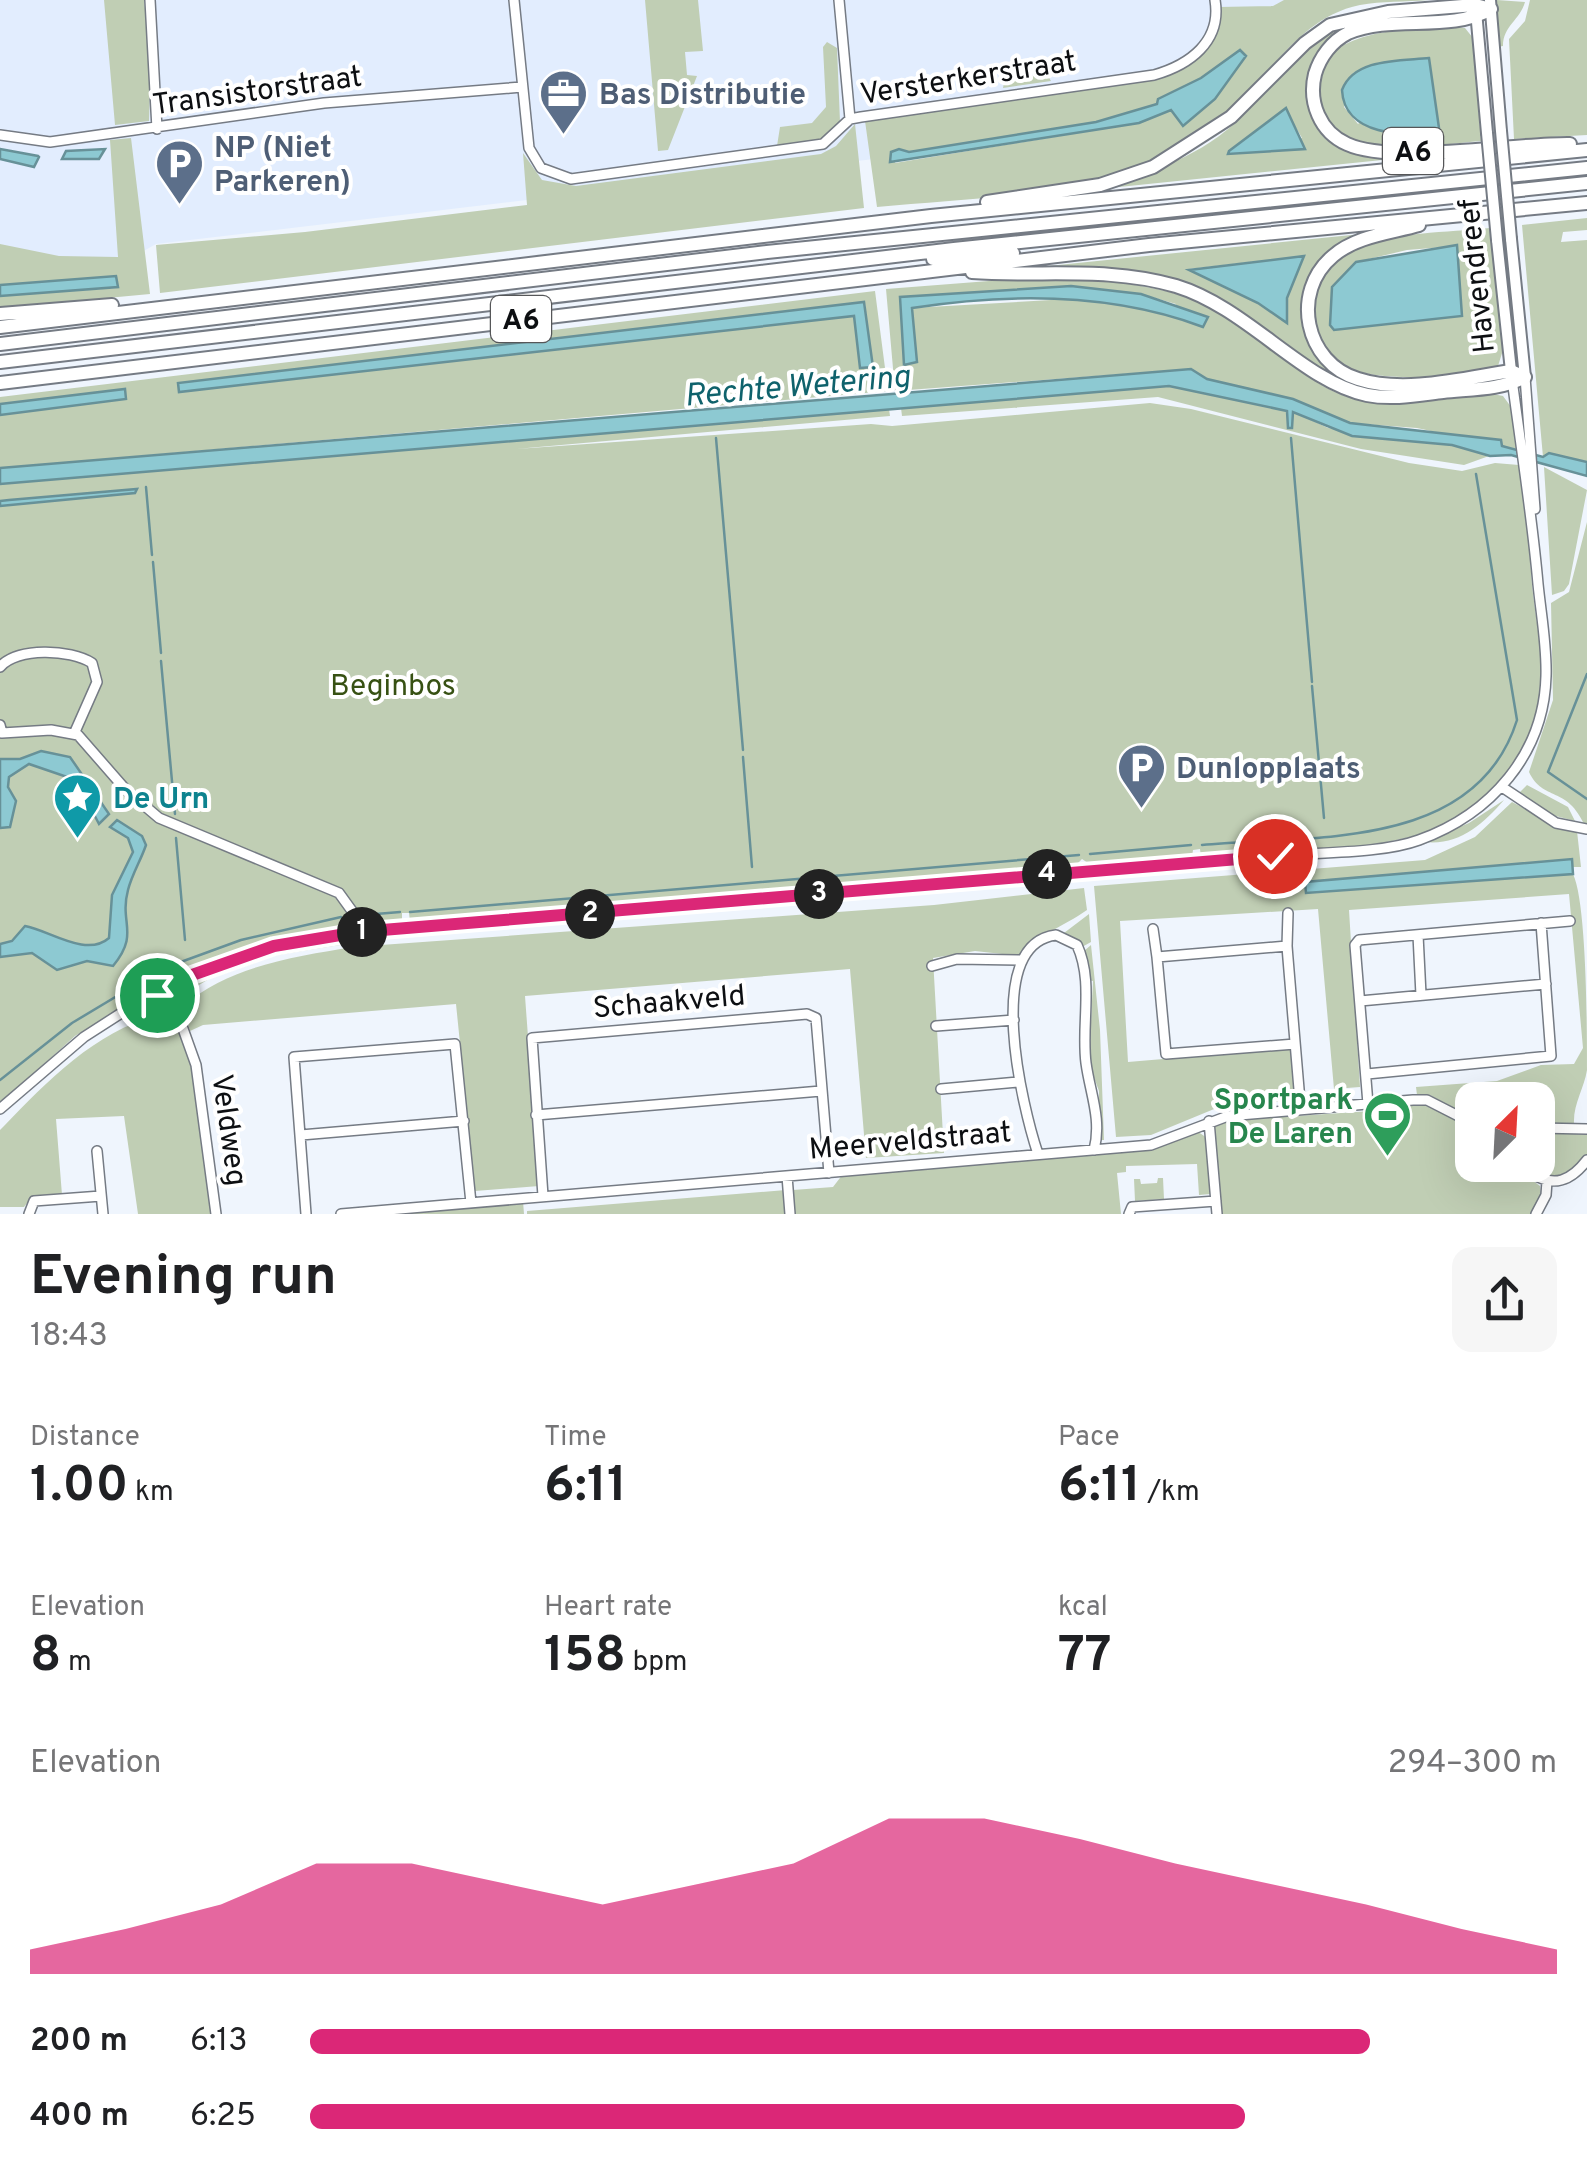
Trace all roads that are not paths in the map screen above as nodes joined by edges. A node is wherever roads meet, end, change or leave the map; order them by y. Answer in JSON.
{"nodes":[{"id":1,"x":150,"y":0,"type":"edge"},
{"id":2,"x":514,"y":0,"type":"edge"},
{"id":3,"x":839,"y":0,"type":"edge"},
{"id":4,"x":1215,"y":0,"type":"edge"},
{"id":5,"x":1491,"y":5,"type":"edge"},
{"id":6,"x":1476,"y":8,"type":"edge"},
{"id":7,"x":522,"y":87,"type":"junction"},
{"id":8,"x":850,"y":120,"type":"junction"},
{"id":9,"x":157,"y":129,"type":"junction"},
{"id":10,"x":0,"y":135,"type":"edge"},
{"id":11,"x":1587,"y":147,"type":"edge"},
{"id":12,"x":1587,"y":168,"type":"edge"},
{"id":13,"x":1587,"y":183,"type":"edge"},
{"id":14,"x":1587,"y":204,"type":"edge"},
{"id":15,"x":931,"y":216,"type":"junction"},
{"id":16,"x":1455,"y":216,"type":"junction"},
{"id":17,"x":1149,"y":245,"type":"junction"},
{"id":18,"x":877,"y":260,"type":"junction"},
{"id":19,"x":940,"y":270,"type":"junction"},
{"id":20,"x":158,"y":305,"type":"junction"},
{"id":21,"x":0,"y":314,"type":"edge"},
{"id":22,"x":0,"y":326,"type":"edge"},
{"id":23,"x":0,"y":344,"type":"edge"},
{"id":24,"x":0,"y":362,"type":"edge"},
{"id":25,"x":1516,"y":377,"type":"junction"},
{"id":26,"x":0,"y":383,"type":"edge"},
{"id":27,"x":0,"y":667,"type":"edge"},
{"id":28,"x":1,"y":729,"type":"edge"},
{"id":29,"x":74,"y":734,"type":"junction"},
{"id":30,"x":1502,"y":787,"type":"junction"},
{"id":31,"x":1587,"y":829,"type":"edge"},
{"id":32,"x":1288,"y":913,"type":"dead end"},
{"id":33,"x":1570,"y":921,"type":"dead end"},
{"id":34,"x":1541,"y":924,"type":"junction"},
{"id":35,"x":1153,"y":929,"type":"dead end"},
{"id":36,"x":358,"y":932,"type":"junction"},
{"id":37,"x":1418,"y":935,"type":"junction"},
{"id":38,"x":1287,"y":946,"type":"junction"},
{"id":39,"x":1158,"y":957,"type":"junction"},
{"id":40,"x":1022,"y":960,"type":"junction"},
{"id":41,"x":932,"y":966,"type":"dead end"},
{"id":42,"x":178,"y":980,"type":"junction"},
{"id":43,"x":1546,"y":984,"type":"junction"},
{"id":44,"x":154,"y":992,"type":"junction"},
{"id":45,"x":1421,"y":995,"type":"junction"},
{"id":46,"x":172,"y":998,"type":"junction"},
{"id":47,"x":1360,"y":1001,"type":"junction"},
{"id":48,"x":1014,"y":1020,"type":"junction"},
{"id":49,"x":936,"y":1026,"type":"dead end"},
{"id":50,"x":1295,"y":1044,"type":"junction"},
{"id":51,"x":1367,"y":1074,"type":"junction"},
{"id":52,"x":1018,"y":1082,"type":"junction"},
{"id":53,"x":942,"y":1089,"type":"dead end"},
{"id":54,"x":820,"y":1090,"type":"junction"},
{"id":55,"x":1368,"y":1104,"type":"junction"},
{"id":56,"x":0,"y":1109,"type":"edge"},
{"id":57,"x":1300,"y":1109,"type":"junction"},
{"id":58,"x":536,"y":1115,"type":"junction"},
{"id":59,"x":1455,"y":1115,"type":"edge"},
{"id":60,"x":464,"y":1120,"type":"junction"},
{"id":61,"x":1210,"y":1120,"type":"junction"},
{"id":62,"x":1555,"y":1128,"type":"edge"},
{"id":63,"x":1587,"y":1129,"type":"edge"},
{"id":64,"x":301,"y":1135,"type":"junction"},
{"id":65,"x":1094,"y":1150,"type":"junction"},
{"id":66,"x":97,"y":1151,"type":"dead end"},
{"id":67,"x":1038,"y":1154,"type":"junction"},
{"id":68,"x":1587,"y":1160,"type":"edge"},
{"id":69,"x":829,"y":1173,"type":"junction"},
{"id":70,"x":788,"y":1176,"type":"junction"},
{"id":71,"x":1555,"y":1180,"type":"edge"},
{"id":72,"x":1547,"y":1182,"type":"edge"},
{"id":73,"x":101,"y":1196,"type":"junction"},
{"id":74,"x":543,"y":1196,"type":"junction"},
{"id":75,"x":1216,"y":1201,"type":"junction"},
{"id":76,"x":1198,"y":1202,"type":"junction"},
{"id":77,"x":471,"y":1203,"type":"junction"},
{"id":78,"x":29,"y":1214,"type":"edge"},
{"id":79,"x":102,"y":1214,"type":"edge"},
{"id":80,"x":216,"y":1214,"type":"edge"},
{"id":81,"x":306,"y":1214,"type":"edge"},
{"id":82,"x":341,"y":1214,"type":"edge"},
{"id":83,"x":790,"y":1214,"type":"edge"},
{"id":84,"x":1128,"y":1214,"type":"edge"},
{"id":85,"x":1199,"y":1214,"type":"edge"},
{"id":86,"x":1217,"y":1214,"type":"edge"},
{"id":87,"x":1536,"y":1214,"type":"edge"}],
"edges":[{"from":1,"to":9,"type":"street"},
{"from":2,"to":7,"type":"street","name":"Versterkerstraat"},
{"from":3,"to":8,"type":"street"},
{"from":4,"to":8,"type":"street","name":"Versterkerstraat"},
{"from":5,"to":6,"type":"highway"},
{"from":5,"to":25,"type":"main road","name":"Havendreef","bridge":true},
{"from":6,"to":11,"type":"highway","number":"A6"},
{"from":6,"to":15,"type":"highway","number":"A6"},
{"from":6,"to":25,"type":"main road","name":"Havendreef","bridge":true},
{"from":7,"to":8,"type":"street","name":"Versterkerstraat"},
{"from":7,"to":9,"type":"street","name":"Transistorstraat"},
{"from":9,"to":10,"type":"street","name":"Transistorstraat"},
{"from":11,"to":15,"type":"highway","number":"A6"},
{"from":12,"to":23,"type":"highway","number":"A6"},
{"from":13,"to":18,"type":"highway","number":"A6"},
{"from":14,"to":16,"type":"highway","number":"A6"},
{"from":15,"to":20,"type":"highway","number":"A6"},
{"from":16,"to":17,"type":"highway","number":"A6"},
{"from":16,"to":25,"type":"highway","number":"A6"},
{"from":17,"to":18,"type":"highway","number":"A6"},
{"from":17,"to":19,"type":"highway","number":"A6"},
{"from":18,"to":24,"type":"highway","number":"A6"},
{"from":19,"to":25,"type":"highway","number":"A6"},
{"from":19,"to":26,"type":"highway","number":"A6"},
{"from":20,"to":21,"type":"highway","number":"A6"},
{"from":20,"to":22,"type":"highway","number":"A6"},
{"from":25,"to":30,"type":"street","name":"Havendreef"},
{"from":27,"to":29,"type":"street"},
{"from":28,"to":29,"type":"street"},
{"from":29,"to":36,"type":"street"},
{"from":30,"to":31,"type":"street"},
{"from":30,"to":36,"type":"street","name":"Havendreef"},
{"from":32,"to":38,"type":"street"},
{"from":33,"to":34,"type":"street"},
{"from":34,"to":37,"type":"street"},
{"from":34,"to":43,"type":"street"},
{"from":35,"to":39,"type":"street"},
{"from":36,"to":42,"type":"street","name":"Havendreef"},
{"from":37,"to":45,"type":"street"},
{"from":37,"to":47,"type":"street"},
{"from":38,"to":39,"type":"street"},
{"from":38,"to":50,"type":"street"},
{"from":39,"to":50,"type":"street"},
{"from":40,"to":41,"type":"street"},
{"from":40,"to":48,"type":"street"},
{"from":40,"to":65,"type":"street"},
{"from":42,"to":44,"type":"street"},
{"from":42,"to":46,"type":"street"},
{"from":43,"to":45,"type":"street"},
{"from":43,"to":51,"type":"street"},
{"from":44,"to":46,"type":"street"},
{"from":44,"to":56,"type":"street"},
{"from":45,"to":47,"type":"street"},
{"from":46,"to":80,"type":"street","name":"Veldweg"},
{"from":47,"to":51,"type":"street"},
{"from":48,"to":49,"type":"street"},
{"from":48,"to":52,"type":"street"},
{"from":50,"to":57,"type":"street"},
{"from":51,"to":55,"type":"street"},
{"from":52,"to":53,"type":"street"},
{"from":52,"to":67,"type":"street"},
{"from":54,"to":58,"type":"street"},
{"from":54,"to":58,"type":"street","name":"Schaakveld"},
{"from":54,"to":69,"type":"street","name":"Schaakveld"},
{"from":55,"to":57,"type":"street","name":"Meerveldstraat"},
{"from":55,"to":59,"type":"street","name":"Meerveldstraat"},
{"from":57,"to":61,"type":"street","name":"Meerveldstraat"},
{"from":58,"to":74,"type":"street","name":"Schaakveld"},
{"from":60,"to":64,"type":"street"},
{"from":60,"to":64,"type":"street"},
{"from":60,"to":77,"type":"street"},
{"from":61,"to":65,"type":"street","name":"Meerveldstraat"},
{"from":61,"to":75,"type":"street"},
{"from":62,"to":63,"type":"street"},
{"from":64,"to":81,"type":"street"},
{"from":65,"to":67,"type":"street","name":"Meerveldstraat"},
{"from":66,"to":73,"type":"street"},
{"from":67,"to":69,"type":"street","name":"Meerveldstraat"},
{"from":68,"to":71,"type":"street"},
{"from":69,"to":70,"type":"street","name":"Meerveldstraat"},
{"from":70,"to":74,"type":"street","name":"Meerveldstraat"},
{"from":70,"to":83,"type":"street"},
{"from":72,"to":87,"type":"street"},
{"from":73,"to":78,"type":"street"},
{"from":73,"to":79,"type":"street"},
{"from":74,"to":77,"type":"street","name":"Meerveldstraat"},
{"from":75,"to":76,"type":"street"},
{"from":75,"to":86,"type":"street"},
{"from":76,"to":84,"type":"street"},
{"from":76,"to":85,"type":"street"},
{"from":77,"to":82,"type":"street","name":"Meerveldstraat"}]}
